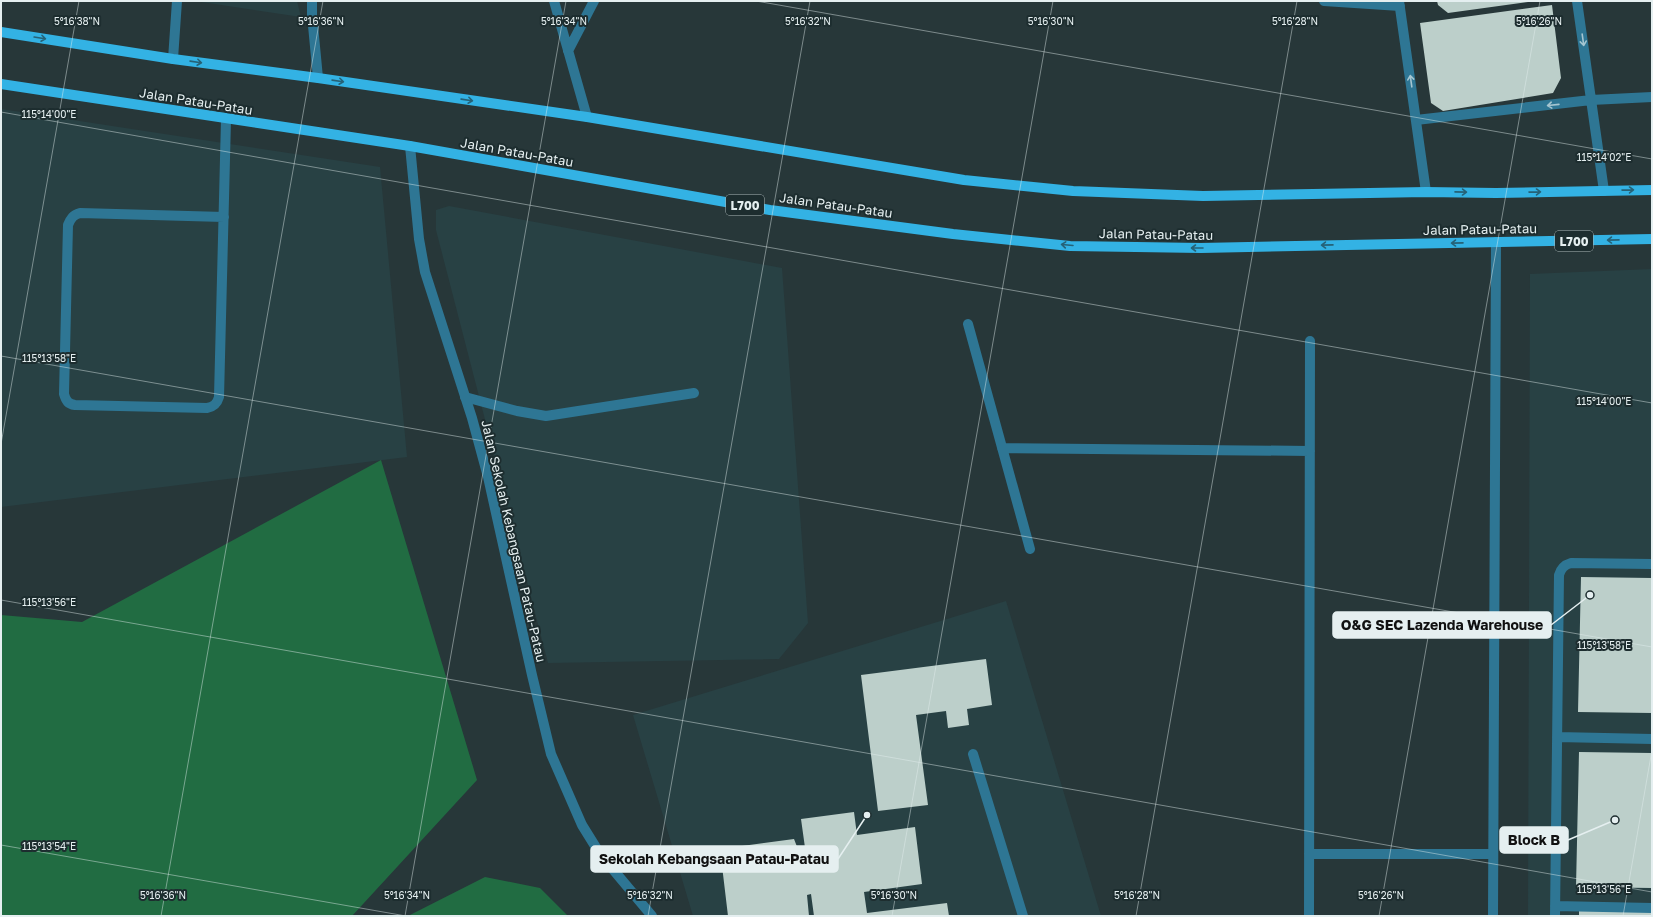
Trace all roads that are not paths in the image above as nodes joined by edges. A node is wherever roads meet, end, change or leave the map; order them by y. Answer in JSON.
{"nodes":[{"id":1,"x":177,"y":1,"type":"edge"},
{"id":2,"x":312,"y":1,"type":"edge"},
{"id":3,"x":554,"y":1,"type":"edge"},
{"id":4,"x":594,"y":1,"type":"edge"},
{"id":5,"x":1324,"y":1,"type":"edge"},
{"id":6,"x":1577,"y":1,"type":"edge"},
{"id":7,"x":1400,"y":4,"type":"edge"},
{"id":8,"x":1,"y":32,"type":"edge"},
{"id":9,"x":568,"y":51,"type":"junction"},
{"id":10,"x":173,"y":59,"type":"junction"},
{"id":11,"x":318,"y":78,"type":"junction"},
{"id":12,"x":1,"y":84,"type":"edge"},
{"id":13,"x":1652,"y":97,"type":"edge"},
{"id":14,"x":1591,"y":100,"type":"junction"},
{"id":15,"x":226,"y":118,"type":"junction"},
{"id":16,"x":586,"y":118,"type":"junction"},
{"id":17,"x":1416,"y":120,"type":"junction"},
{"id":18,"x":410,"y":146,"type":"junction"},
{"id":19,"x":1604,"y":190,"type":"junction"},
{"id":20,"x":1652,"y":190,"type":"edge"},
{"id":21,"x":1426,"y":192,"type":"junction"},
{"id":22,"x":224,"y":216,"type":"junction"},
{"id":23,"x":1652,"y":239,"type":"edge"},
{"id":24,"x":1496,"y":242,"type":"junction"},
{"id":25,"x":968,"y":324,"type":"dead end"},
{"id":26,"x":1310,"y":341,"type":"dead end"},
{"id":27,"x":694,"y":393,"type":"dead end"},
{"id":28,"x":465,"y":397,"type":"junction"},
{"id":29,"x":1002,"y":448,"type":"junction"},
{"id":30,"x":1310,"y":451,"type":"junction"},
{"id":31,"x":1030,"y":549,"type":"dead end"},
{"id":32,"x":1652,"y":564,"type":"edge"},
{"id":33,"x":1557,"y":737,"type":"junction"},
{"id":34,"x":1652,"y":739,"type":"edge"},
{"id":35,"x":973,"y":754,"type":"dead end"},
{"id":36,"x":1309,"y":854,"type":"junction"},
{"id":37,"x":1493,"y":854,"type":"junction"},
{"id":38,"x":1652,"y":908,"type":"edge"},
{"id":39,"x":1555,"y":911,"type":"edge"},
{"id":40,"x":652,"y":916,"type":"edge"},
{"id":41,"x":1023,"y":916,"type":"edge"},
{"id":42,"x":1309,"y":916,"type":"edge"},
{"id":43,"x":1493,"y":916,"type":"edge"}],
"edges":[{"from":1,"to":10,"type":"street"},
{"from":2,"to":11,"type":"street"},
{"from":3,"to":9,"type":"street"},
{"from":4,"to":9,"type":"street"},
{"from":5,"to":7,"type":"street"},
{"from":6,"to":14,"type":"street","one_way":true},
{"from":17,"to":7,"type":"street","one_way":true},
{"from":8,"to":10,"type":"main road","one_way":true},
{"from":9,"to":16,"type":"street"},
{"from":10,"to":11,"type":"main road","one_way":true},
{"from":11,"to":16,"type":"main road","one_way":true},
{"from":12,"to":15,"type":"main road","name":"Jalan Patau-Patau","number":"L700"},
{"from":13,"to":14,"type":"street"},
{"from":14,"to":17,"type":"street","one_way":true},
{"from":14,"to":19,"type":"street"},
{"from":15,"to":18,"type":"main road","name":"Jalan Patau-Patau","number":"L700"},
{"from":15,"to":22,"type":"street"},
{"from":16,"to":21,"type":"main road"},
{"from":17,"to":21,"type":"street"},
{"from":24,"to":18,"type":"main road","name":"Jalan Patau-Patau","number":"L700","one_way":true},
{"from":18,"to":28,"type":"street","name":"Jalan Sekolah Kebangsaan Patau-Patau"},
{"from":19,"to":20,"type":"main road","one_way":true},
{"from":21,"to":19,"type":"main road","one_way":true},
{"from":22,"to":22,"type":"street"},
{"from":23,"to":24,"type":"main road","name":"Jalan Patau-Patau","number":"L700","one_way":true},
{"from":24,"to":37,"type":"street"},
{"from":25,"to":29,"type":"street"},
{"from":26,"to":30,"type":"street"},
{"from":27,"to":28,"type":"street"},
{"from":28,"to":40,"type":"street","name":"Jalan Sekolah Kebangsaan Patau-Patau"},
{"from":29,"to":30,"type":"street"},
{"from":29,"to":31,"type":"street"},
{"from":30,"to":36,"type":"street"},
{"from":32,"to":33,"type":"street"},
{"from":33,"to":34,"type":"street"},
{"from":33,"to":39,"type":"street"},
{"from":35,"to":41,"type":"street"},
{"from":36,"to":37,"type":"street"},
{"from":36,"to":42,"type":"street"},
{"from":37,"to":43,"type":"street"},
{"from":38,"to":39,"type":"street"}]}
